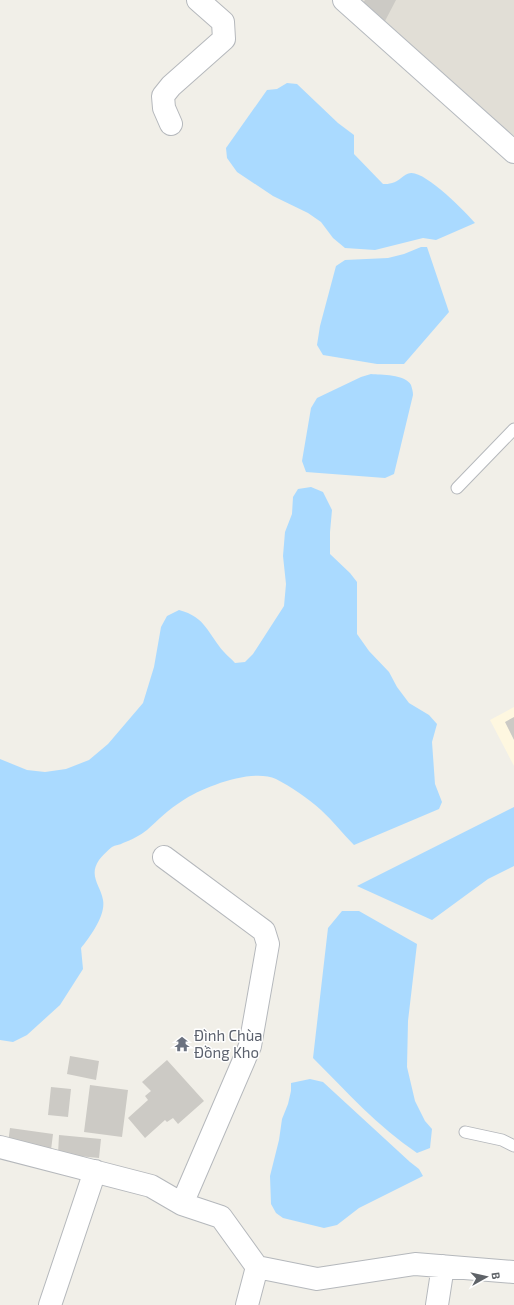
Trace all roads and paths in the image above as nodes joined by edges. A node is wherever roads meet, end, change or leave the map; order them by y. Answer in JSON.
{"nodes":[{"id":1,"x":198,"y":0,"type":"edge"},
{"id":2,"x":344,"y":0,"type":"edge"},
{"id":3,"x":171,"y":124,"type":"dead end"},
{"id":4,"x":514,"y":152,"type":"edge"},
{"id":5,"x":514,"y":429,"type":"edge"},
{"id":6,"x":457,"y":488,"type":"dead end"},
{"id":7,"x":164,"y":857,"type":"dead end"},
{"id":8,"x":465,"y":1132,"type":"dead end"},
{"id":9,"x":0,"y":1146,"type":"edge"},
{"id":10,"x":514,"y":1146,"type":"edge"},
{"id":11,"x":95,"y":1171,"type":"junction"},
{"id":12,"x":182,"y":1204,"type":"junction"},
{"id":13,"x":443,"y":1266,"type":"junction"},
{"id":14,"x":257,"y":1267,"type":"junction"},
{"id":15,"x":514,"y":1272,"type":"edge"},
{"id":16,"x":50,"y":1305,"type":"edge"},
{"id":17,"x":247,"y":1305,"type":"edge"},
{"id":18,"x":438,"y":1305,"type":"edge"}],
"edges":[{"from":1,"to":3,"type":"street"},
{"from":2,"to":4,"type":"street"},
{"from":5,"to":6,"type":"lane"},
{"from":7,"to":12,"type":"street"},
{"from":8,"to":10,"type":"lane"},
{"from":9,"to":11,"type":"street"},
{"from":11,"to":12,"type":"street"},
{"from":11,"to":16,"type":"street"},
{"from":12,"to":14,"type":"street"},
{"from":13,"to":14,"type":"street"},
{"from":13,"to":15,"type":"street"},
{"from":13,"to":18,"type":"street"},
{"from":14,"to":17,"type":"street"}]}
